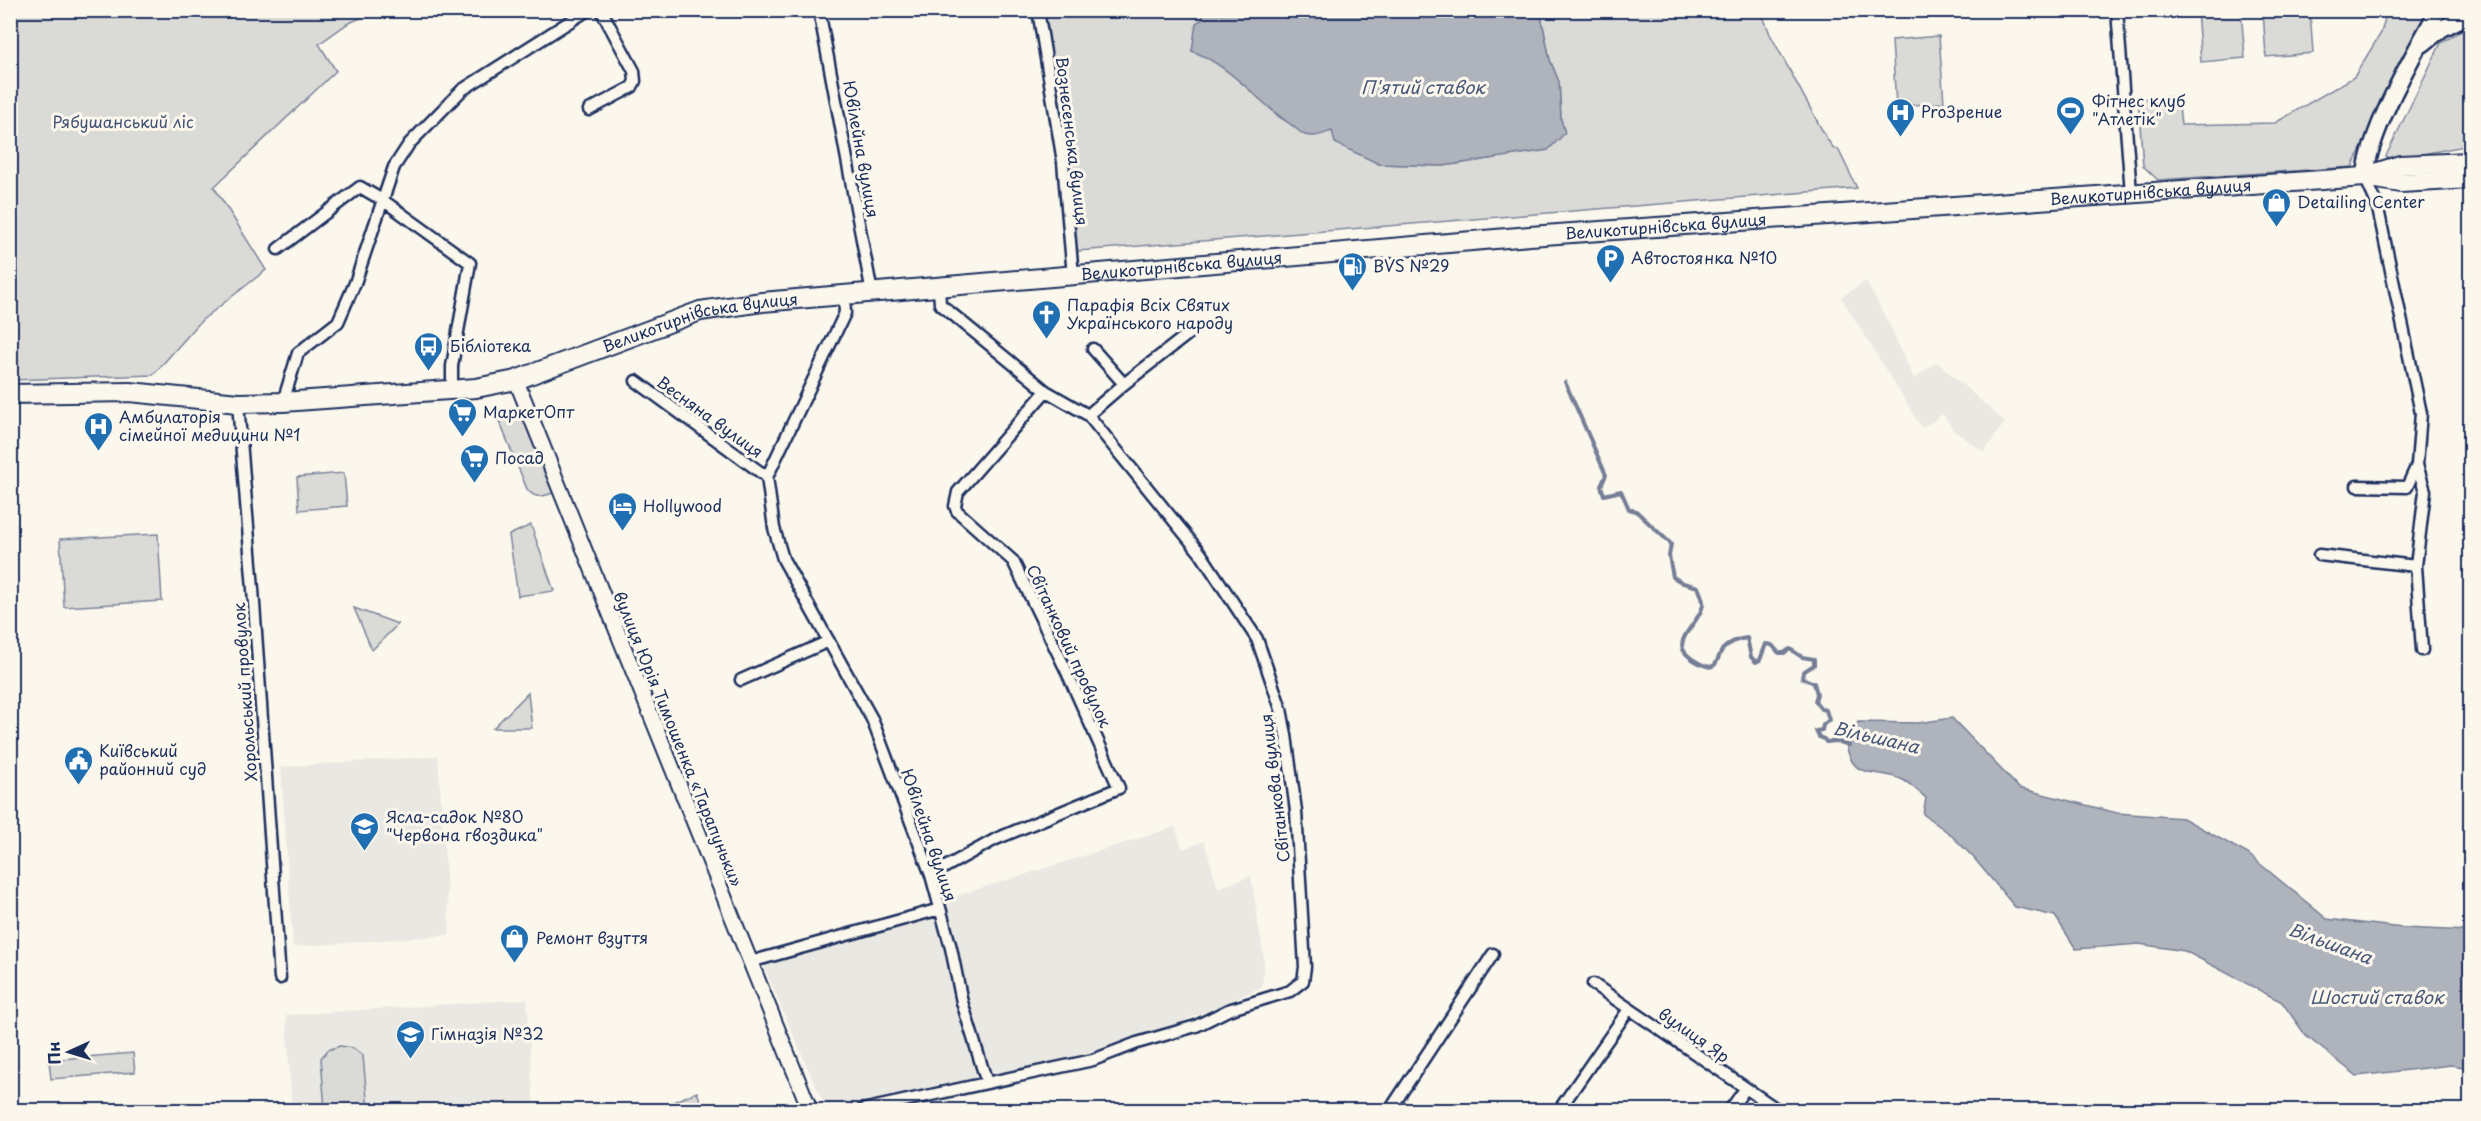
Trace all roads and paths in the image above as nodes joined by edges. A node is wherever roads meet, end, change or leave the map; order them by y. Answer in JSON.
{"nodes":[{"id":1,"x":588,"y":10,"type":"edge"},
{"id":2,"x":602,"y":10,"type":"edge"},
{"id":3,"x":819,"y":10,"type":"edge"},
{"id":4,"x":1038,"y":10,"type":"edge"},
{"id":5,"x":2117,"y":10,"type":"edge"},
{"id":6,"x":2438,"y":10,"type":"edge"},
{"id":7,"x":2470,"y":14,"type":"edge"},
{"id":8,"x":2418,"y":48,"type":"junction"},
{"id":9,"x":589,"y":110,"type":"dead end"},
{"id":10,"x":2470,"y":162,"type":"edge"},
{"id":11,"x":2365,"y":177,"type":"junction"},
{"id":12,"x":2470,"y":178,"type":"edge"},
{"id":13,"x":2132,"y":193,"type":"junction"},
{"id":14,"x":384,"y":201,"type":"junction"},
{"id":15,"x":278,"y":249,"type":"dead end"},
{"id":16,"x":1073,"y":276,"type":"junction"},
{"id":17,"x":939,"y":288,"type":"junction"},
{"id":18,"x":872,"y":293,"type":"junction"},
{"id":19,"x":844,"y":296,"type":"junction"},
{"id":20,"x":1192,"y":331,"type":"dead end"},
{"id":21,"x":1094,"y":349,"type":"dead end"},
{"id":22,"x":516,"y":380,"type":"junction"},
{"id":23,"x":636,"y":381,"type":"dead end"},
{"id":24,"x":1124,"y":384,"type":"junction"},
{"id":25,"x":452,"y":390,"type":"junction"},
{"id":26,"x":1046,"y":391,"type":"junction"},
{"id":27,"x":10,"y":394,"type":"edge"},
{"id":28,"x":283,"y":402,"type":"junction"},
{"id":29,"x":238,"y":403,"type":"junction"},
{"id":30,"x":1088,"y":416,"type":"junction"},
{"id":31,"x":2417,"y":465,"type":"junction"},
{"id":32,"x":767,"y":477,"type":"junction"},
{"id":33,"x":2357,"y":486,"type":"dead end"},
{"id":34,"x":2319,"y":555,"type":"dead end"},
{"id":35,"x":2416,"y":566,"type":"junction"},
{"id":36,"x":829,"y":641,"type":"junction"},
{"id":37,"x":2422,"y":650,"type":"dead end"},
{"id":38,"x":741,"y":680,"type":"dead end"},
{"id":39,"x":931,"y":875,"type":"junction"},
{"id":40,"x":940,"y":909,"type":"junction"},
{"id":41,"x":1493,"y":954,"type":"dead end"},
{"id":42,"x":750,"y":962,"type":"junction"},
{"id":43,"x":280,"y":978,"type":"dead end"},
{"id":44,"x":1593,"y":984,"type":"dead end"},
{"id":45,"x":1629,"y":1009,"type":"junction"},
{"id":46,"x":987,"y":1083,"type":"junction"},
{"id":47,"x":1745,"y":1089,"type":"junction"},
{"id":48,"x":810,"y":1110,"type":"edge"},
{"id":49,"x":862,"y":1110,"type":"edge"},
{"id":50,"x":1390,"y":1110,"type":"edge"},
{"id":51,"x":1559,"y":1110,"type":"edge"},
{"id":52,"x":1730,"y":1110,"type":"edge"},
{"id":53,"x":1778,"y":1110,"type":"edge"}],
"edges":[{"from":1,"to":14,"type":"street"},
{"from":2,"to":9,"type":"street"},
{"from":3,"to":18,"type":"street","name":"Ювілейна вулиця"},
{"from":4,"to":16,"type":"street","name":"Вознесенська вулиця"},
{"from":5,"to":13,"type":"street"},
{"from":6,"to":8,"type":"main road"},
{"from":7,"to":8,"type":"main road"},
{"from":8,"to":11,"type":"main road"},
{"from":10,"to":11,"type":"main road","name":"Великотирнівська вулиця"},
{"from":11,"to":12,"type":"main road","name":"Великотирнівська вулиця"},
{"from":11,"to":13,"type":"main road","name":"Великотирнівська вулиця"},
{"from":11,"to":31,"type":"street"},
{"from":13,"to":16,"type":"main road","name":"Великотирнівська вулиця"},
{"from":14,"to":15,"type":"street"},
{"from":14,"to":25,"type":"street"},
{"from":14,"to":28,"type":"street"},
{"from":16,"to":17,"type":"main road","name":"Великотирнівська вулиця"},
{"from":17,"to":18,"type":"main road","name":"Великотирнівська вулиця"},
{"from":17,"to":26,"type":"street","name":"Світанкова вулиця"},
{"from":18,"to":19,"type":"main road","name":"Великотирнівська вулиця"},
{"from":19,"to":22,"type":"main road","name":"Великотирнівська вулиця"},
{"from":19,"to":32,"type":"street"},
{"from":20,"to":24,"type":"street"},
{"from":21,"to":24,"type":"street"},
{"from":22,"to":25,"type":"main road","name":"Великотирнівська вулиця"},
{"from":22,"to":42,"type":"street","name":"вулиця Юрія Тимошенка «Тарапуньки»"},
{"from":23,"to":32,"type":"street","name":"Весняна вулиця"},
{"from":24,"to":30,"type":"street"},
{"from":25,"to":28,"type":"main road","name":"Великотирнівська вулиця"},
{"from":26,"to":30,"type":"street","name":"Світанкова вулиця"},
{"from":26,"to":39,"type":"street","name":"Світанковий провулок"},
{"from":27,"to":29,"type":"main road","name":"Великотирнівська вулиця"},
{"from":28,"to":29,"type":"main road","name":"Великотирнівська вулиця"},
{"from":29,"to":43,"type":"street","name":"Хорольський провулок"},
{"from":30,"to":46,"type":"street","name":"Світанкова вулиця"},
{"from":31,"to":33,"type":"street"},
{"from":31,"to":35,"type":"street"},
{"from":32,"to":36,"type":"street","name":"Ювілейна вулиця"},
{"from":34,"to":35,"type":"street"},
{"from":35,"to":37,"type":"street"},
{"from":36,"to":38,"type":"street"},
{"from":36,"to":39,"type":"street","name":"Ювілейна вулиця"},
{"from":39,"to":40,"type":"street","name":"Ювілейна вулиця"},
{"from":40,"to":42,"type":"street"},
{"from":40,"to":46,"type":"street","name":"Ювілейна вулиця"},
{"from":41,"to":50,"type":"street"},
{"from":42,"to":48,"type":"street","name":"вулиця Юрія Тимошенка «Тарапуньки»"},
{"from":44,"to":45,"type":"street","name":"вулиця Яр"},
{"from":45,"to":47,"type":"street","name":"вулиця Яр"},
{"from":45,"to":51,"type":"street"},
{"from":46,"to":49,"type":"street"},
{"from":47,"to":52,"type":"street"},
{"from":47,"to":53,"type":"street","name":"вулиця Яр"}]}
